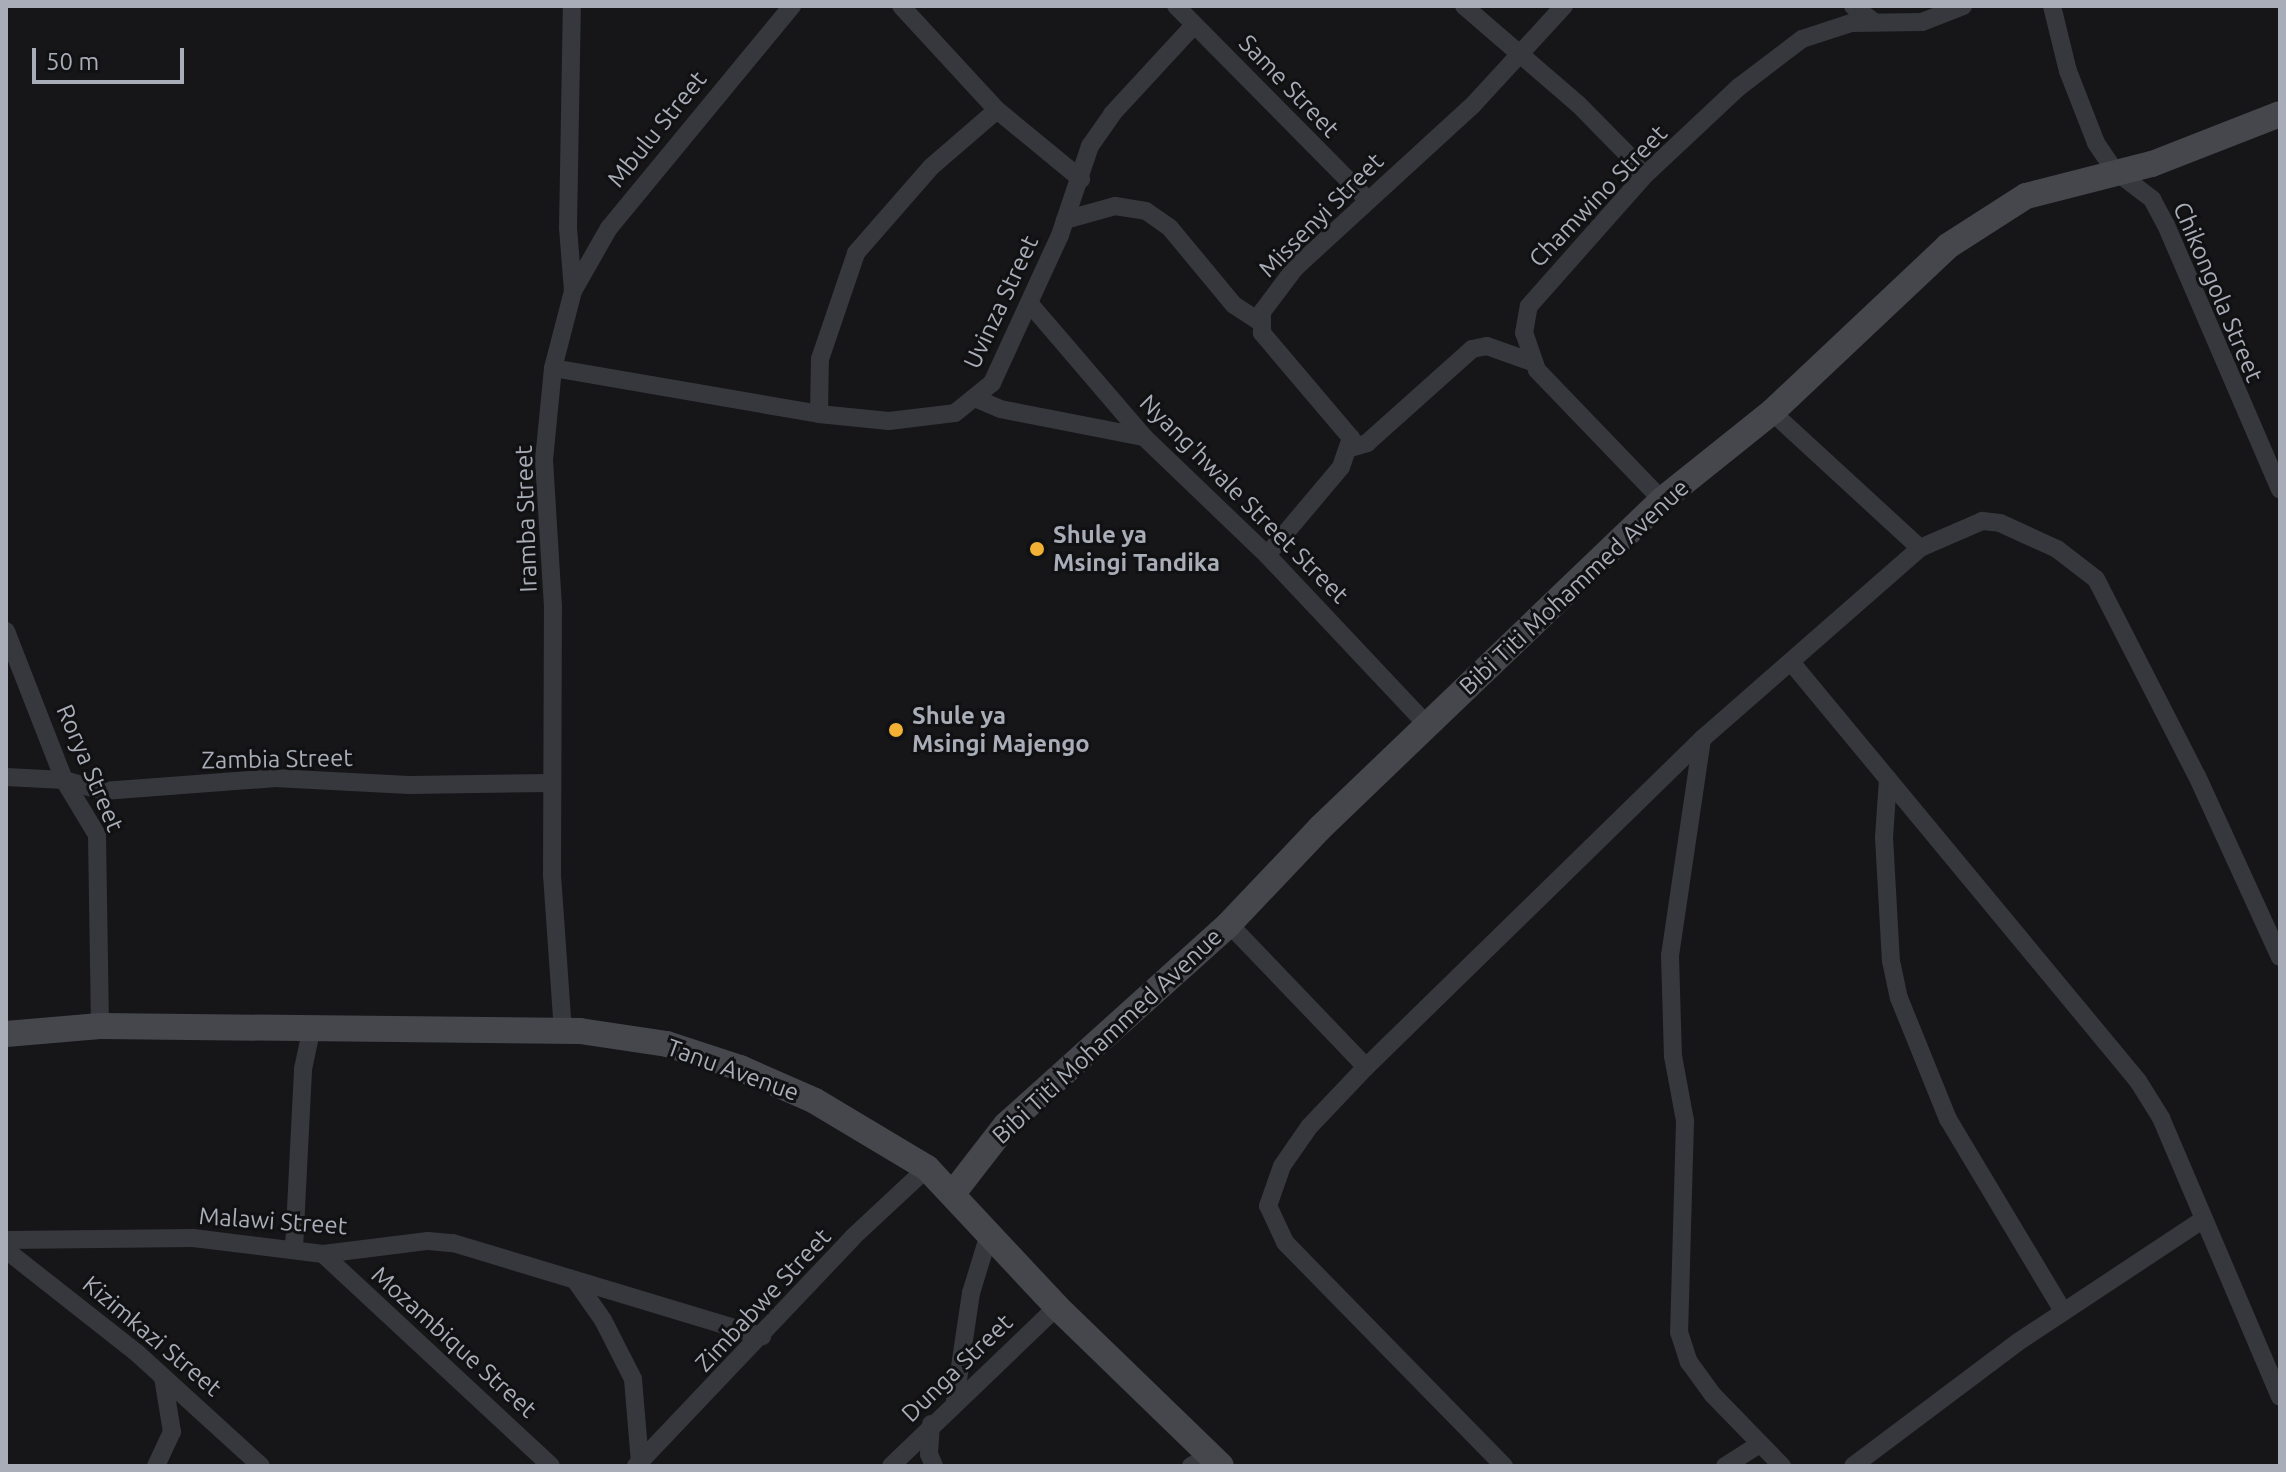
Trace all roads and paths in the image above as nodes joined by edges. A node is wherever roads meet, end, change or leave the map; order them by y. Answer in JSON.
{"nodes":[{"id":1,"x":572,"y":6,"type":"edge"},
{"id":2,"x":792,"y":6,"type":"edge"},
{"id":3,"x":901,"y":6,"type":"edge"},
{"id":4,"x":1176,"y":6,"type":"edge"},
{"id":5,"x":1464,"y":6,"type":"edge"},
{"id":6,"x":1564,"y":6,"type":"edge"},
{"id":7,"x":1853,"y":6,"type":"edge"},
{"id":8,"x":1963,"y":6,"type":"edge"},
{"id":9,"x":2052,"y":6,"type":"edge"},
{"id":10,"x":1874,"y":22,"type":"junction"},
{"id":11,"x":1194,"y":25,"type":"junction"},
{"id":12,"x":1523,"y":55,"type":"junction"},
{"id":13,"x":997,"y":110,"type":"junction"},
{"id":14,"x":2280,"y":114,"type":"edge"},
{"id":15,"x":2114,"y":170,"type":"junction"},
{"id":16,"x":1643,"y":177,"type":"junction"},
{"id":17,"x":1081,"y":179,"type":"junction"},
{"id":18,"x":1368,"y":200,"type":"junction"},
{"id":19,"x":1065,"y":220,"type":"junction"},
{"id":20,"x":573,"y":291,"type":"junction"},
{"id":21,"x":1030,"y":304,"type":"junction"},
{"id":22,"x":1259,"y":321,"type":"junction"},
{"id":23,"x":1532,"y":362,"type":"junction"},
{"id":24,"x":553,"y":368,"type":"junction"},
{"id":25,"x":977,"y":399,"type":"junction"},
{"id":26,"x":1772,"y":412,"type":"junction"},
{"id":27,"x":819,"y":414,"type":"junction"},
{"id":28,"x":1144,"y":437,"type":"junction"},
{"id":29,"x":1350,"y":448,"type":"junction"},
{"id":30,"x":2280,"y":490,"type":"edge"},
{"id":31,"x":1662,"y":500,"type":"junction"},
{"id":32,"x":1920,"y":548,"type":"junction"},
{"id":33,"x":1267,"y":555,"type":"junction"},
{"id":34,"x":6,"y":631,"type":"edge"},
{"id":35,"x":1791,"y":662,"type":"junction"},
{"id":36,"x":1427,"y":725,"type":"junction"},
{"id":37,"x":1702,"y":739,"type":"junction"},
{"id":38,"x":6,"y":777,"type":"edge"},
{"id":39,"x":1888,"y":779,"type":"junction"},
{"id":40,"x":64,"y":780,"type":"junction"},
{"id":41,"x":551,"y":783,"type":"junction"},
{"id":42,"x":1229,"y":924,"type":"junction"},
{"id":43,"x":2280,"y":957,"type":"edge"},
{"id":44,"x":100,"y":1026,"type":"junction"},
{"id":45,"x":312,"y":1027,"type":"junction"},
{"id":46,"x":563,"y":1032,"type":"junction"},
{"id":47,"x":6,"y":1034,"type":"edge"},
{"id":48,"x":1366,"y":1067,"type":"junction"},
{"id":49,"x":927,"y":1168,"type":"junction"},
{"id":50,"x":954,"y":1192,"type":"junction"},
{"id":51,"x":2202,"y":1220,"type":"junction"},
{"id":52,"x":990,"y":1231,"type":"junction"},
{"id":53,"x":6,"y":1240,"type":"edge"},
{"id":54,"x":294,"y":1248,"type":"junction"},
{"id":55,"x":6,"y":1250,"type":"edge"},
{"id":56,"x":323,"y":1254,"type":"junction"},
{"id":57,"x":575,"y":1280,"type":"junction"},
{"id":58,"x":1057,"y":1307,"type":"junction"},
{"id":59,"x":2063,"y":1311,"type":"junction"},
{"id":60,"x":762,"y":1336,"type":"junction"},
{"id":61,"x":163,"y":1377,"type":"junction"},
{"id":62,"x":2280,"y":1397,"type":"edge"},
{"id":63,"x":955,"y":1400,"type":"junction"},
{"id":64,"x":931,"y":1424,"type":"junction"},
{"id":65,"x":1760,"y":1444,"type":"junction"},
{"id":66,"x":1208,"y":1462,"type":"edge"},
{"id":67,"x":638,"y":1464,"type":"edge"},
{"id":68,"x":156,"y":1466,"type":"edge"},
{"id":69,"x":261,"y":1466,"type":"edge"},
{"id":70,"x":551,"y":1466,"type":"edge"},
{"id":71,"x":891,"y":1466,"type":"edge"},
{"id":72,"x":934,"y":1466,"type":"edge"},
{"id":73,"x":1504,"y":1466,"type":"edge"},
{"id":74,"x":1725,"y":1466,"type":"edge"},
{"id":75,"x":1782,"y":1466,"type":"edge"},
{"id":76,"x":1853,"y":1466,"type":"edge"}],
"edges":[{"from":1,"to":20,"type":"street","name":"Iramba Street"},
{"from":2,"to":20,"type":"street","name":"Mbulu Street"},
{"from":3,"to":13,"type":"street"},
{"from":4,"to":11,"type":"street","name":"Same Street"},
{"from":5,"to":12,"type":"street"},
{"from":6,"to":12,"type":"street","name":"Missenyi Street"},
{"from":7,"to":10,"type":"street"},
{"from":8,"to":10,"type":"street","name":"Chamwino Street"},
{"from":9,"to":15,"type":"street"},
{"from":10,"to":16,"type":"street","name":"Chamwino Street"},
{"from":11,"to":17,"type":"street","name":"Uvinza Street"},
{"from":11,"to":18,"type":"street","name":"Same Street"},
{"from":12,"to":16,"type":"street"},
{"from":12,"to":18,"type":"street","name":"Missenyi Street"},
{"from":13,"to":17,"type":"street"},
{"from":13,"to":27,"type":"street"},
{"from":14,"to":15,"type":"street","name":"Bibi Titi Mohammed Avenue"},
{"from":15,"to":26,"type":"street","name":"Bibi Titi Mohammed Avenue"},
{"from":15,"to":30,"type":"street","name":"Chikongola Street"},
{"from":16,"to":23,"type":"street","name":"Chamwino Street"},
{"from":17,"to":19,"type":"street","name":"Uvinza Street"},
{"from":18,"to":22,"type":"street","name":"Missenyi Street"},
{"from":19,"to":21,"type":"street","name":"Uvinza Street"},
{"from":19,"to":22,"type":"street"},
{"from":20,"to":24,"type":"street","name":"Iramba Street"},
{"from":21,"to":25,"type":"street","name":"Uvinza Street"},
{"from":21,"to":28,"type":"street","name":"Nyang'hwale Street Street"},
{"from":22,"to":29,"type":"street"},
{"from":23,"to":29,"type":"street"},
{"from":23,"to":31,"type":"street"},
{"from":24,"to":27,"type":"street","name":"Uvinza Street"},
{"from":24,"to":41,"type":"street","name":"Iramba Street"},
{"from":25,"to":27,"type":"street","name":"Uvinza Street"},
{"from":25,"to":28,"type":"street"},
{"from":26,"to":31,"type":"street","name":"Bibi Titi Mohammed Avenue"},
{"from":26,"to":32,"type":"street"},
{"from":28,"to":33,"type":"street","name":"Nyang'hwale Street Street"},
{"from":29,"to":33,"type":"street"},
{"from":31,"to":36,"type":"street","name":"Bibi Titi Mohammed Avenue"},
{"from":32,"to":35,"type":"street"},
{"from":32,"to":43,"type":"street"},
{"from":33,"to":36,"type":"street","name":"Nyang'hwale Street Street"},
{"from":34,"to":40,"type":"street","name":"Rorya Street"},
{"from":35,"to":37,"type":"street"},
{"from":35,"to":39,"type":"street"},
{"from":36,"to":42,"type":"street","name":"Bibi Titi Mohammed Avenue"},
{"from":37,"to":48,"type":"street"},
{"from":37,"to":65,"type":"street"},
{"from":38,"to":40,"type":"street","name":"Zambia Street"},
{"from":39,"to":51,"type":"street"},
{"from":39,"to":59,"type":"street"},
{"from":40,"to":41,"type":"street","name":"Zambia Street"},
{"from":40,"to":44,"type":"street","name":"Rorya Street"},
{"from":41,"to":46,"type":"street","name":"Iramba Street"},
{"from":42,"to":48,"type":"street"},
{"from":42,"to":50,"type":"street","name":"Bibi Titi Mohammed Avenue"},
{"from":44,"to":45,"type":"street","name":"Tanu Avenue"},
{"from":44,"to":47,"type":"street","name":"Tanu Avenue"},
{"from":45,"to":46,"type":"street","name":"Tanu Avenue"},
{"from":45,"to":54,"type":"street"},
{"from":46,"to":49,"type":"street","name":"Tanu Avenue"},
{"from":48,"to":73,"type":"street"},
{"from":49,"to":50,"type":"street","name":"Tanu Avenue"},
{"from":49,"to":60,"type":"street","name":"Zimbabwe Street"},
{"from":50,"to":52,"type":"street","name":"Tanu Avenue"},
{"from":51,"to":59,"type":"street"},
{"from":51,"to":62,"type":"street"},
{"from":52,"to":58,"type":"street","name":"Tanu Avenue"},
{"from":52,"to":63,"type":"street"},
{"from":53,"to":54,"type":"street","name":"Malawi Street"},
{"from":54,"to":56,"type":"street","name":"Malawi Street"},
{"from":55,"to":61,"type":"street","name":"Kizimkazi Street"},
{"from":56,"to":57,"type":"street","name":"Malawi Street"},
{"from":56,"to":70,"type":"street","name":"Mozambique Street"},
{"from":57,"to":60,"type":"street","name":"Malawi Street"},
{"from":57,"to":67,"type":"street"},
{"from":58,"to":63,"type":"street","name":"Dunga Street"},
{"from":58,"to":66,"type":"street","name":"Tanu Avenue"},
{"from":59,"to":76,"type":"street"},
{"from":60,"to":67,"type":"street","name":"Zimbabwe Street"},
{"from":61,"to":68,"type":"street"},
{"from":61,"to":69,"type":"street","name":"Kizimkazi Street"},
{"from":63,"to":64,"type":"street","name":"Dunga Street"},
{"from":64,"to":71,"type":"street","name":"Dunga Street"},
{"from":64,"to":72,"type":"street"},
{"from":65,"to":74,"type":"street"},
{"from":65,"to":75,"type":"street"}]}
